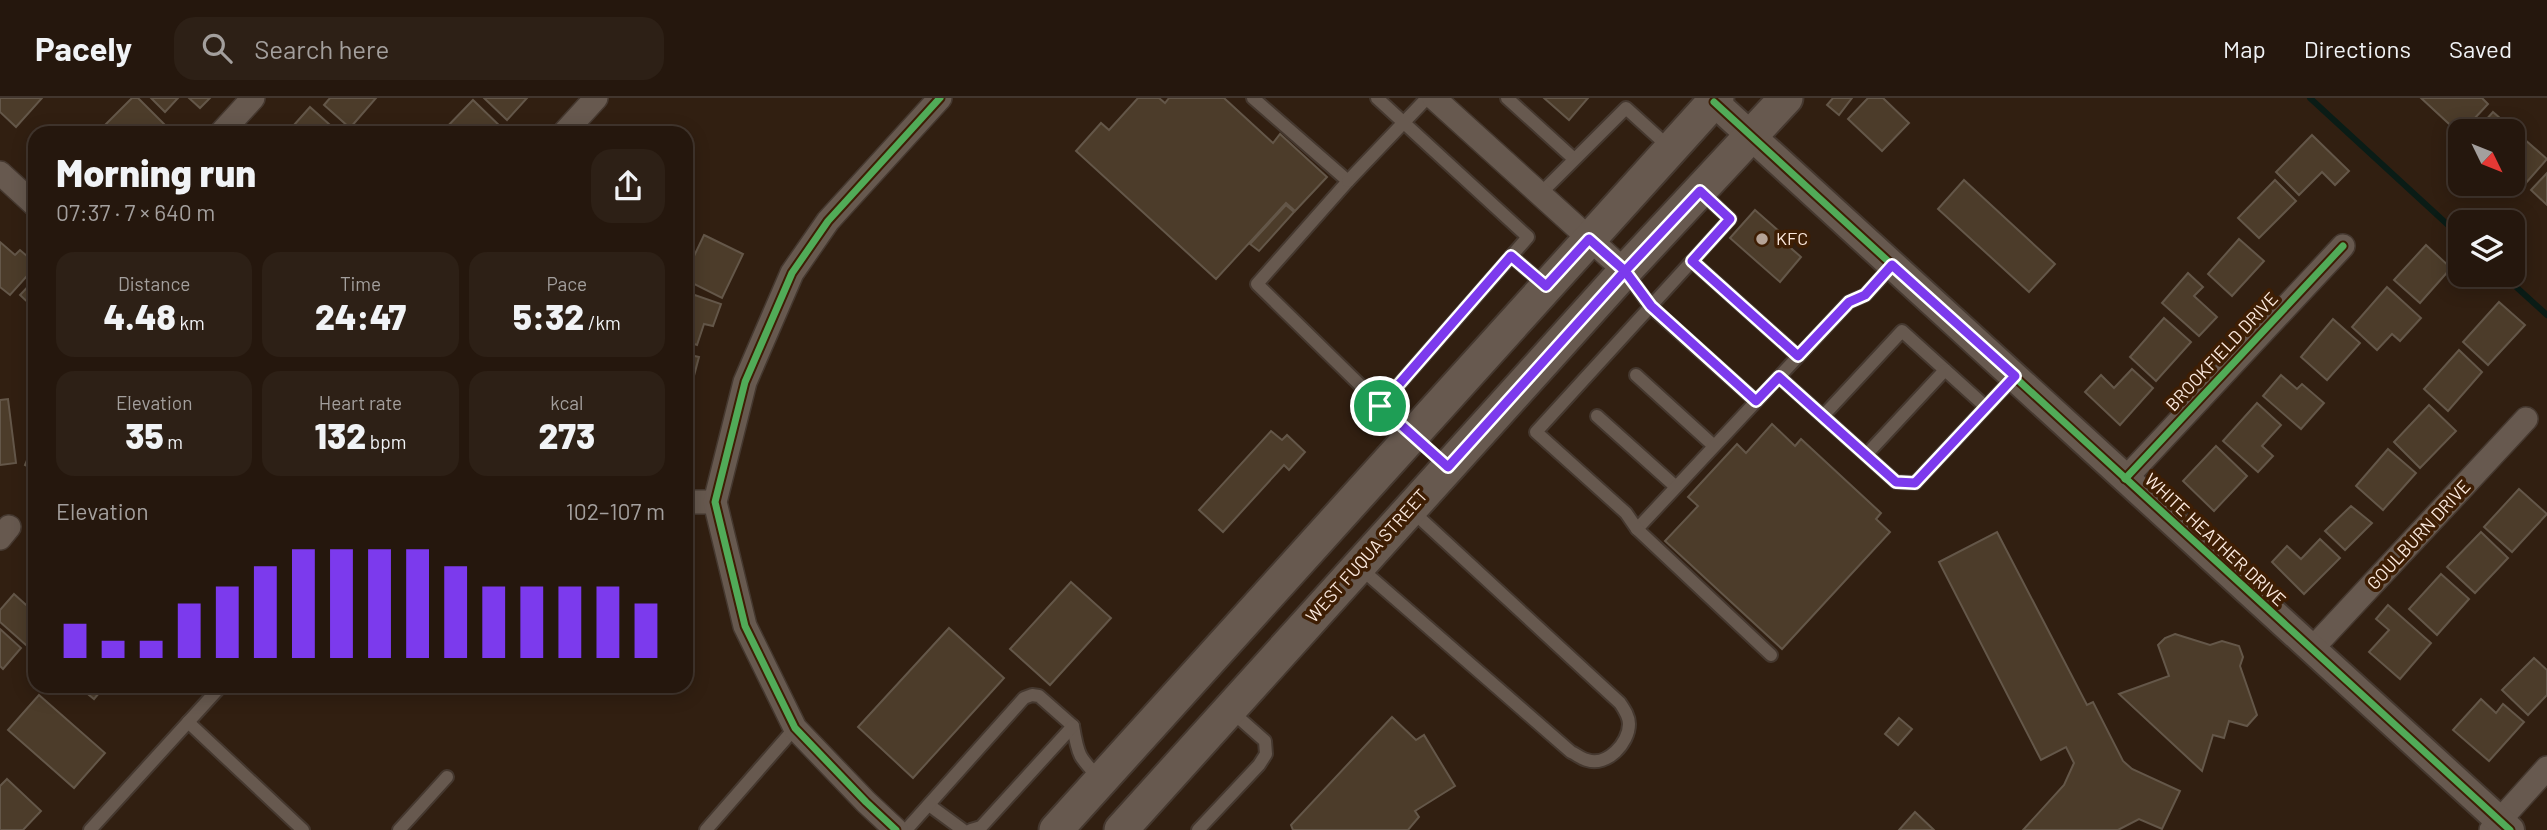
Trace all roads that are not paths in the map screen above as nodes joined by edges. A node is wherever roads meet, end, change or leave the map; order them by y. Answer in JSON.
{"nodes":[{"id":1,"x":253,"y":98,"type":"edge"},
{"id":2,"x":596,"y":98,"type":"edge"},
{"id":3,"x":940,"y":98,"type":"edge"},
{"id":4,"x":1253,"y":98,"type":"edge"},
{"id":5,"x":1377,"y":98,"type":"edge"},
{"id":6,"x":1427,"y":98,"type":"edge"},
{"id":7,"x":1434,"y":98,"type":"edge"},
{"id":8,"x":1507,"y":98,"type":"edge"},
{"id":9,"x":1786,"y":98,"type":"edge"},
{"id":10,"x":1715,"y":100,"type":"edge"},
{"id":11,"x":1403,"y":122,"type":"junction"},
{"id":12,"x":227,"y":126,"type":"edge"},
{"id":13,"x":570,"y":126,"type":"edge"},
{"id":14,"x":1752,"y":136,"type":"junction"},
{"id":15,"x":1671,"y":148,"type":"junction"},
{"id":16,"x":1573,"y":158,"type":"junction"},
{"id":17,"x":0,"y":173,"type":"edge"},
{"id":18,"x":1348,"y":181,"type":"junction"},
{"id":19,"x":1700,"y":191,"type":"junction"},
{"id":20,"x":1540,"y":194,"type":"junction"},
{"id":21,"x":28,"y":199,"type":"edge"},
{"id":22,"x":1589,"y":239,"type":"junction"},
{"id":23,"x":2343,"y":246,"type":"dead end"},
{"id":24,"x":1511,"y":256,"type":"junction"},
{"id":25,"x":1692,"y":261,"type":"junction"},
{"id":26,"x":1892,"y":265,"type":"junction"},
{"id":27,"x":1625,"y":271,"type":"junction"},
{"id":28,"x":1546,"y":286,"type":"junction"},
{"id":29,"x":1651,"y":306,"type":"junction"},
{"id":30,"x":1798,"y":356,"type":"junction"},
{"id":31,"x":1945,"y":370,"type":"junction"},
{"id":32,"x":1636,"y":375,"type":"dead end"},
{"id":33,"x":2015,"y":376,"type":"junction"},
{"id":34,"x":1779,"y":377,"type":"junction"},
{"id":35,"x":1756,"y":401,"type":"junction"},
{"id":36,"x":1380,"y":406,"type":"junction"},
{"id":37,"x":1986,"y":407,"type":"junction"},
{"id":38,"x":1597,"y":416,"type":"dead end"},
{"id":39,"x":1823,"y":416,"type":"junction"},
{"id":40,"x":2526,"y":419,"type":"dead end"},
{"id":41,"x":1412,"y":435,"type":"junction"},
{"id":42,"x":1714,"y":446,"type":"junction"},
{"id":43,"x":1866,"y":456,"type":"junction"},
{"id":44,"x":1448,"y":467,"type":"junction"},
{"id":45,"x":2125,"y":479,"type":"junction"},
{"id":46,"x":1676,"y":487,"type":"junction"},
{"id":47,"x":693,"y":502,"type":"edge"},
{"id":48,"x":715,"y":502,"type":"junction"},
{"id":49,"x":1410,"y":509,"type":"junction"},
{"id":50,"x":1637,"y":529,"type":"junction"},
{"id":51,"x":1358,"y":566,"type":"junction"},
{"id":52,"x":2311,"y":650,"type":"junction"},
{"id":53,"x":1771,"y":655,"type":"dead end"},
{"id":54,"x":1193,"y":679,"type":"junction"},
{"id":55,"x":215,"y":693,"type":"edge"},
{"id":56,"x":1230,"y":710,"type":"junction"},
{"id":57,"x":188,"y":722,"type":"junction"},
{"id":58,"x":1073,"y":726,"type":"junction"},
{"id":59,"x":795,"y":728,"type":"junction"},
{"id":60,"x":2547,"y":768,"type":"edge"},
{"id":61,"x":447,"y":777,"type":"dead end"},
{"id":62,"x":1101,"y":780,"type":"junction"},
{"id":63,"x":929,"y":805,"type":"junction"},
{"id":64,"x":2500,"y":827,"type":"edge"},
{"id":65,"x":90,"y":830,"type":"edge"},
{"id":66,"x":303,"y":830,"type":"edge"},
{"id":67,"x":398,"y":830,"type":"edge"},
{"id":68,"x":706,"y":830,"type":"edge"},
{"id":69,"x":896,"y":830,"type":"edge"},
{"id":70,"x":906,"y":830,"type":"edge"},
{"id":71,"x":963,"y":830,"type":"edge"},
{"id":72,"x":971,"y":830,"type":"edge"},
{"id":73,"x":1056,"y":830,"type":"edge"},
{"id":74,"x":1121,"y":830,"type":"edge"},
{"id":75,"x":1198,"y":830,"type":"edge"}],
"edges":[{"from":1,"to":12,"type":"street"},
{"from":2,"to":13,"type":"street"},
{"from":3,"to":48,"type":"street"},
{"from":4,"to":18,"type":"lane"},
{"from":5,"to":11,"type":"lane"},
{"from":6,"to":11,"type":"lane"},
{"from":7,"to":20,"type":"street"},
{"from":8,"to":16,"type":"lane"},
{"from":9,"to":14,"type":"main road","name":"WEST FUQUA STREET"},
{"from":10,"to":14,"type":"street","name":"WHITE HEATHER DRIVE"},
{"from":10,"to":15,"type":"main road"},
{"from":11,"to":18,"type":"lane"},
{"from":11,"to":24,"type":"lane"},
{"from":14,"to":19,"type":"main road","name":"WEST FUQUA STREET"},
{"from":14,"to":26,"type":"street","name":"WHITE HEATHER DRIVE"},
{"from":15,"to":16,"type":"lane"},
{"from":15,"to":22,"type":"main road"},
{"from":16,"to":20,"type":"lane"},
{"from":17,"to":21,"type":"street"},
{"from":18,"to":36,"type":"lane"},
{"from":19,"to":25,"type":"lane"},
{"from":19,"to":27,"type":"main road","name":"WEST FUQUA STREET"},
{"from":20,"to":22,"type":"street"},
{"from":22,"to":27,"type":"street"},
{"from":22,"to":28,"type":"main road"},
{"from":23,"to":45,"type":"street","name":"BROOKFIELD DRIVE"},
{"from":24,"to":28,"type":"lane"},
{"from":24,"to":36,"type":"lane"},
{"from":25,"to":29,"type":"lane"},
{"from":25,"to":30,"type":"lane"},
{"from":26,"to":30,"type":"lane"},
{"from":26,"to":33,"type":"street","name":"WHITE HEATHER DRIVE"},
{"from":27,"to":29,"type":"lane"},
{"from":27,"to":44,"type":"main road","name":"WEST FUQUA STREET"},
{"from":28,"to":41,"type":"main road"},
{"from":29,"to":35,"type":"lane"},
{"from":29,"to":50,"type":"lane"},
{"from":30,"to":34,"type":"lane"},
{"from":31,"to":37,"type":"lane"},
{"from":31,"to":39,"type":"lane"},
{"from":31,"to":43,"type":"lane"},
{"from":32,"to":42,"type":"lane"},
{"from":33,"to":37,"type":"lane"},
{"from":33,"to":45,"type":"street","name":"WHITE HEATHER DRIVE"},
{"from":34,"to":35,"type":"lane"},
{"from":34,"to":39,"type":"lane"},
{"from":35,"to":42,"type":"lane"},
{"from":36,"to":41,"type":"lane"},
{"from":37,"to":43,"type":"lane"},
{"from":38,"to":46,"type":"lane"},
{"from":39,"to":43,"type":"lane"},
{"from":40,"to":52,"type":"street","name":"GOULBURN DRIVE"},
{"from":41,"to":44,"type":"main road"},
{"from":41,"to":54,"type":"main road"},
{"from":42,"to":46,"type":"lane"},
{"from":44,"to":49,"type":"main road","name":"WEST FUQUA STREET"},
{"from":45,"to":52,"type":"street","name":"WHITE HEATHER DRIVE"},
{"from":46,"to":50,"type":"lane"},
{"from":47,"to":48,"type":"street"},
{"from":48,"to":59,"type":"street"},
{"from":49,"to":51,"type":"main road","name":"WEST FUQUA STREET"},
{"from":49,"to":51,"type":"lane"},
{"from":50,"to":53,"type":"lane"},
{"from":51,"to":56,"type":"main road","name":"WEST FUQUA STREET"},
{"from":52,"to":64,"type":"street","name":"WHITE HEATHER DRIVE"},
{"from":54,"to":56,"type":"main road"},
{"from":54,"to":62,"type":"main road"},
{"from":55,"to":57,"type":"lane"},
{"from":56,"to":74,"type":"main road","name":"WEST FUQUA STREET"},
{"from":56,"to":75,"type":"lane"},
{"from":57,"to":65,"type":"lane"},
{"from":57,"to":66,"type":"lane"},
{"from":58,"to":62,"type":"lane"},
{"from":58,"to":63,"type":"lane"},
{"from":58,"to":72,"type":"lane"},
{"from":59,"to":68,"type":"lane"},
{"from":59,"to":69,"type":"street"},
{"from":60,"to":64,"type":"street"},
{"from":61,"to":67,"type":"lane"},
{"from":62,"to":73,"type":"main road"},
{"from":63,"to":70,"type":"lane"},
{"from":63,"to":71,"type":"lane"}]}
